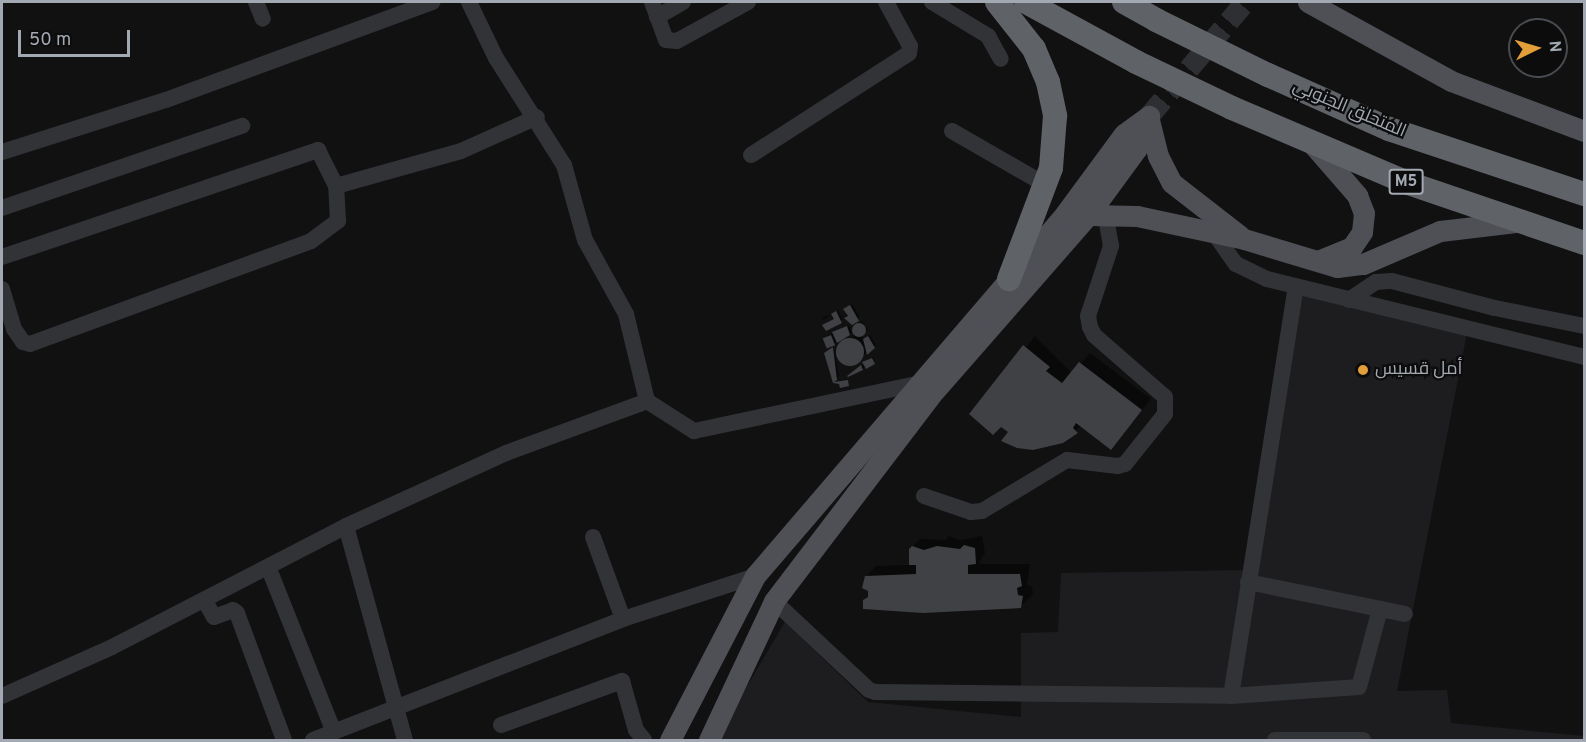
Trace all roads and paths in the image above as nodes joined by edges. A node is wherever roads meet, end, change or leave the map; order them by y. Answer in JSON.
{"nodes":[{"id":1,"x":256,"y":2,"type":"edge"},
{"id":2,"x":433,"y":2,"type":"edge"},
{"id":3,"x":469,"y":2,"type":"edge"},
{"id":4,"x":683,"y":2,"type":"edge"},
{"id":5,"x":748,"y":2,"type":"edge"},
{"id":6,"x":886,"y":2,"type":"edge"},
{"id":7,"x":932,"y":2,"type":"edge"},
{"id":8,"x":997,"y":2,"type":"edge"},
{"id":9,"x":1026,"y":2,"type":"edge"},
{"id":10,"x":1124,"y":2,"type":"edge"},
{"id":11,"x":1308,"y":2,"type":"edge"},
{"id":12,"x":1324,"y":7,"type":"edge"},
{"id":13,"x":654,"y":9,"type":"edge"},
{"id":14,"x":263,"y":19,"type":"dead end"},
{"id":15,"x":1001,"y":59,"type":"dead end"},
{"id":16,"x":1149,"y":116,"type":"junction"},
{"id":17,"x":537,"y":117,"type":"junction"},
{"id":18,"x":242,"y":126,"type":"dead end"},
{"id":19,"x":952,"y":131,"type":"dead end"},
{"id":20,"x":1584,"y":131,"type":"edge"},
{"id":21,"x":1310,"y":141,"type":"junction"},
{"id":22,"x":2,"y":152,"type":"edge"},
{"id":23,"x":751,"y":155,"type":"dead end"},
{"id":24,"x":1488,"y":164,"type":"junction"},
{"id":25,"x":1046,"y":185,"type":"junction"},
{"id":26,"x":1584,"y":185,"type":"edge"},
{"id":27,"x":336,"y":186,"type":"junction"},
{"id":28,"x":1584,"y":194,"type":"edge"},
{"id":29,"x":2,"y":208,"type":"edge"},
{"id":30,"x":1097,"y":214,"type":"junction"},
{"id":31,"x":1521,"y":222,"type":"junction"},
{"id":32,"x":1214,"y":233,"type":"junction"},
{"id":33,"x":1244,"y":239,"type":"junction"},
{"id":34,"x":1584,"y":243,"type":"edge"},
{"id":35,"x":2,"y":257,"type":"edge"},
{"id":36,"x":1313,"y":262,"type":"junction"},
{"id":37,"x":1009,"y":279,"type":"junction"},
{"id":38,"x":1296,"y":286,"type":"junction"},
{"id":39,"x":2,"y":289,"type":"edge"},
{"id":40,"x":1349,"y":300,"type":"junction"},
{"id":41,"x":1584,"y":326,"type":"edge"},
{"id":42,"x":1584,"y":357,"type":"edge"},
{"id":43,"x":921,"y":383,"type":"junction"},
{"id":44,"x":647,"y":400,"type":"junction"},
{"id":45,"x":924,"y":496,"type":"dead end"},
{"id":46,"x":346,"y":526,"type":"junction"},
{"id":47,"x":592,"y":537,"type":"dead end"},
{"id":48,"x":269,"y":569,"type":"junction"},
{"id":49,"x":755,"y":576,"type":"junction"},
{"id":50,"x":1248,"y":582,"type":"junction"},
{"id":51,"x":205,"y":601,"type":"junction"},
{"id":52,"x":774,"y":601,"type":"junction"},
{"id":53,"x":1380,"y":609,"type":"junction"},
{"id":54,"x":1405,"y":614,"type":"dead end"},
{"id":55,"x":623,"y":619,"type":"junction"},
{"id":56,"x":726,"y":633,"type":"junction"},
{"id":57,"x":751,"y":650,"type":"junction"},
{"id":58,"x":2,"y":696,"type":"edge"},
{"id":59,"x":1231,"y":696,"type":"junction"},
{"id":60,"x":396,"y":708,"type":"junction"},
{"id":61,"x":501,"y":725,"type":"dead end"},
{"id":62,"x":334,"y":732,"type":"junction"},
{"id":63,"x":284,"y":741,"type":"edge"},
{"id":64,"x":314,"y":741,"type":"edge"},
{"id":65,"x":405,"y":741,"type":"edge"},
{"id":66,"x":644,"y":741,"type":"edge"},
{"id":67,"x":670,"y":741,"type":"edge"},
{"id":68,"x":709,"y":741,"type":"edge"},
{"id":69,"x":1275,"y":741,"type":"edge"},
{"id":70,"x":1363,"y":741,"type":"edge"}],
"edges":[{"from":1,"to":14,"type":"street"},
{"from":2,"to":22,"type":"street"},
{"from":3,"to":17,"type":"street"},
{"from":4,"to":13,"type":"street"},
{"from":5,"to":13,"type":"street"},
{"from":6,"to":23,"type":"street"},
{"from":7,"to":15,"type":"street"},
{"from":8,"to":25,"type":"highway"},
{"from":9,"to":21,"type":"highway","number":"M5","bridge":true},
{"from":10,"to":24,"type":"highway","name":"المتحلق الجنوبي","number":"M5","bridge":true},
{"from":11,"to":12,"type":"main road"},
{"from":12,"to":20,"type":"main road"},
{"from":16,"to":30,"type":"main road"},
{"from":16,"to":33,"type":"main road"},
{"from":16,"to":37,"type":"main road"},
{"from":17,"to":27,"type":"street"},
{"from":17,"to":44,"type":"street"},
{"from":18,"to":29,"type":"street"},
{"from":19,"to":25,"type":"street"},
{"from":21,"to":31,"type":"highway","number":"M5"},
{"from":21,"to":36,"type":"main road"},
{"from":24,"to":26,"type":"highway"},
{"from":24,"to":28,"type":"highway","name":"المتحلق الجنوبي","number":"M5"},
{"from":25,"to":37,"type":"highway"},
{"from":27,"to":35,"type":"street"},
{"from":27,"to":39,"type":"street"},
{"from":30,"to":32,"type":"main road"},
{"from":30,"to":45,"type":"street"},
{"from":30,"to":52,"type":"main road"},
{"from":31,"to":34,"type":"highway","number":"M5"},
{"from":31,"to":36,"type":"main road"},
{"from":32,"to":33,"type":"main road"},
{"from":32,"to":38,"type":"street"},
{"from":33,"to":36,"type":"main road"},
{"from":37,"to":43,"type":"main road"},
{"from":38,"to":40,"type":"street"},
{"from":38,"to":50,"type":"street"},
{"from":40,"to":41,"type":"street"},
{"from":40,"to":42,"type":"street"},
{"from":43,"to":44,"type":"street"},
{"from":43,"to":49,"type":"main road"},
{"from":44,"to":46,"type":"street"},
{"from":46,"to":48,"type":"street"},
{"from":46,"to":60,"type":"street"},
{"from":47,"to":55,"type":"street"},
{"from":48,"to":51,"type":"street"},
{"from":48,"to":62,"type":"street"},
{"from":49,"to":55,"type":"street"},
{"from":49,"to":56,"type":"main road"},
{"from":50,"to":53,"type":"street"},
{"from":50,"to":59,"type":"street"},
{"from":51,"to":58,"type":"street"},
{"from":51,"to":63,"type":"street"},
{"from":52,"to":57,"type":"main road"},
{"from":52,"to":59,"type":"street"},
{"from":53,"to":54,"type":"street"},
{"from":53,"to":59,"type":"street"},
{"from":55,"to":60,"type":"street"},
{"from":56,"to":57,"type":"main road"},
{"from":56,"to":67,"type":"main road"},
{"from":57,"to":68,"type":"main road"},
{"from":60,"to":62,"type":"street"},
{"from":60,"to":65,"type":"street"},
{"from":61,"to":66,"type":"street"},
{"from":62,"to":64,"type":"street"},
{"from":69,"to":70,"type":"street"}]}
